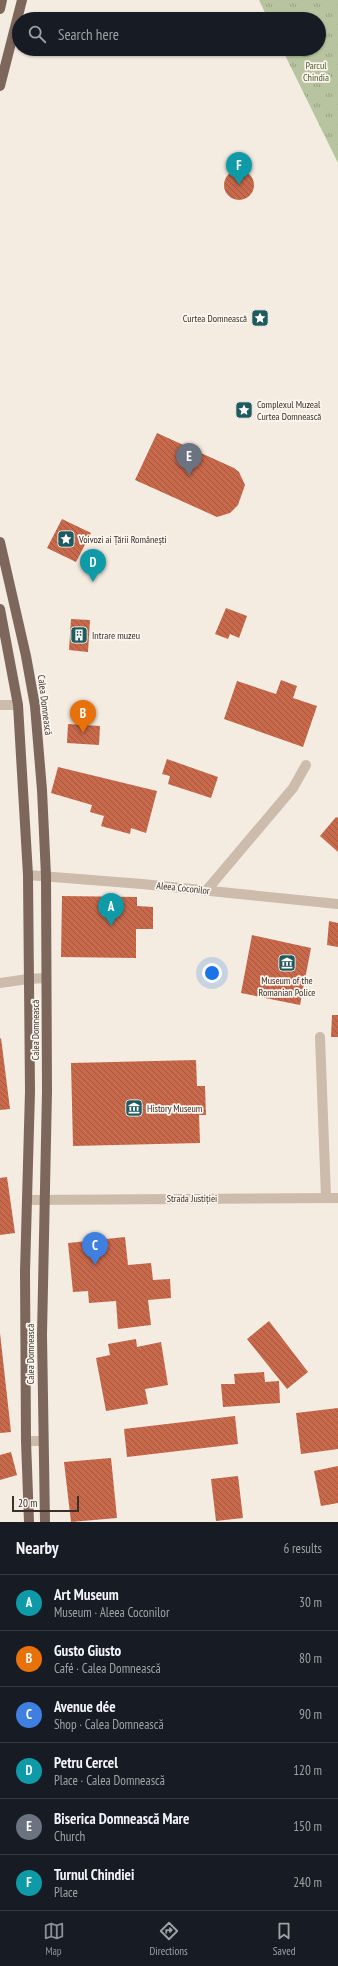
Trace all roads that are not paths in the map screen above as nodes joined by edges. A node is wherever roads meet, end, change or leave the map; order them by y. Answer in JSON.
{"nodes":[{"id":1,"x":2,"y":0,"type":"edge"},
{"id":2,"x":22,"y":0,"type":"edge"},
{"id":3,"x":0,"y":9,"type":"edge"},
{"id":4,"x":19,"y":12,"type":"edge"},
{"id":5,"x":12,"y":39,"type":"edge"},
{"id":6,"x":0,"y":86,"type":"edge"},
{"id":7,"x":0,"y":542,"type":"edge"},
{"id":8,"x":3,"y":563,"type":"edge"},
{"id":9,"x":0,"y":609,"type":"edge"},
{"id":10,"x":0,"y":705,"type":"edge"},
{"id":11,"x":18,"y":705,"type":"junction"},
{"id":12,"x":306,"y":765,"type":"dead end"},
{"id":13,"x":28,"y":875,"type":"junction"},
{"id":14,"x":46,"y":876,"type":"junction"},
{"id":15,"x":206,"y":891,"type":"junction"},
{"id":16,"x":338,"y":904,"type":"edge"},
{"id":17,"x":46,"y":978,"type":"junction"},
{"id":18,"x":28,"y":979,"type":"junction"},
{"id":19,"x":0,"y":983,"type":"edge"},
{"id":20,"x":320,"y":1037,"type":"dead end"},
{"id":21,"x":326,"y":1197,"type":"junction"},
{"id":22,"x":338,"y":1198,"type":"edge"},
{"id":23,"x":45,"y":1199,"type":"junction"},
{"id":24,"x":27,"y":1200,"type":"junction"},
{"id":25,"x":26,"y":1441,"type":"junction"},
{"id":26,"x":43,"y":1441,"type":"junction"},
{"id":27,"x":29,"y":1522,"type":"edge"},
{"id":28,"x":45,"y":1522,"type":"edge"}],
"edges":[{"from":1,"to":3,"type":"main road"},
{"from":2,"to":4,"type":"main road"},
{"from":5,"to":6,"type":"main road"},
{"from":7,"to":8,"type":"main road","name":"Calea Domnească"},
{"from":8,"to":14,"type":"main road","name":"Calea Domnească"},
{"from":9,"to":11,"type":"main road","name":"Calea Domnească"},
{"from":10,"to":11,"type":"street"},
{"from":11,"to":13,"type":"main road","name":"Calea Domnească"},
{"from":12,"to":15,"type":"street"},
{"from":13,"to":14,"type":"street","name":"Aleea Coconilor"},
{"from":13,"to":18,"type":"main road","name":"Calea Domnească"},
{"from":14,"to":15,"type":"street","name":"Aleea Coconilor"},
{"from":14,"to":17,"type":"main road","name":"Calea Domnească"},
{"from":15,"to":16,"type":"street","name":"Aleea Coconilor"},
{"from":17,"to":18,"type":"street"},
{"from":17,"to":23,"type":"main road","name":"Calea Domnească"},
{"from":18,"to":19,"type":"street"},
{"from":18,"to":24,"type":"main road","name":"Calea Domnească"},
{"from":20,"to":21,"type":"street"},
{"from":21,"to":22,"type":"street","name":"Strada Justiției"},
{"from":21,"to":23,"type":"street","name":"Strada Justiției"},
{"from":23,"to":24,"type":"street","name":"Strada Justiției"},
{"from":23,"to":26,"type":"main road","name":"Calea Domnească"},
{"from":24,"to":25,"type":"main road","name":"Calea Domnească"},
{"from":25,"to":26,"type":"street"},
{"from":25,"to":27,"type":"main road","name":"Calea Domnească"},
{"from":26,"to":28,"type":"main road","name":"Calea Domnească"}]}
